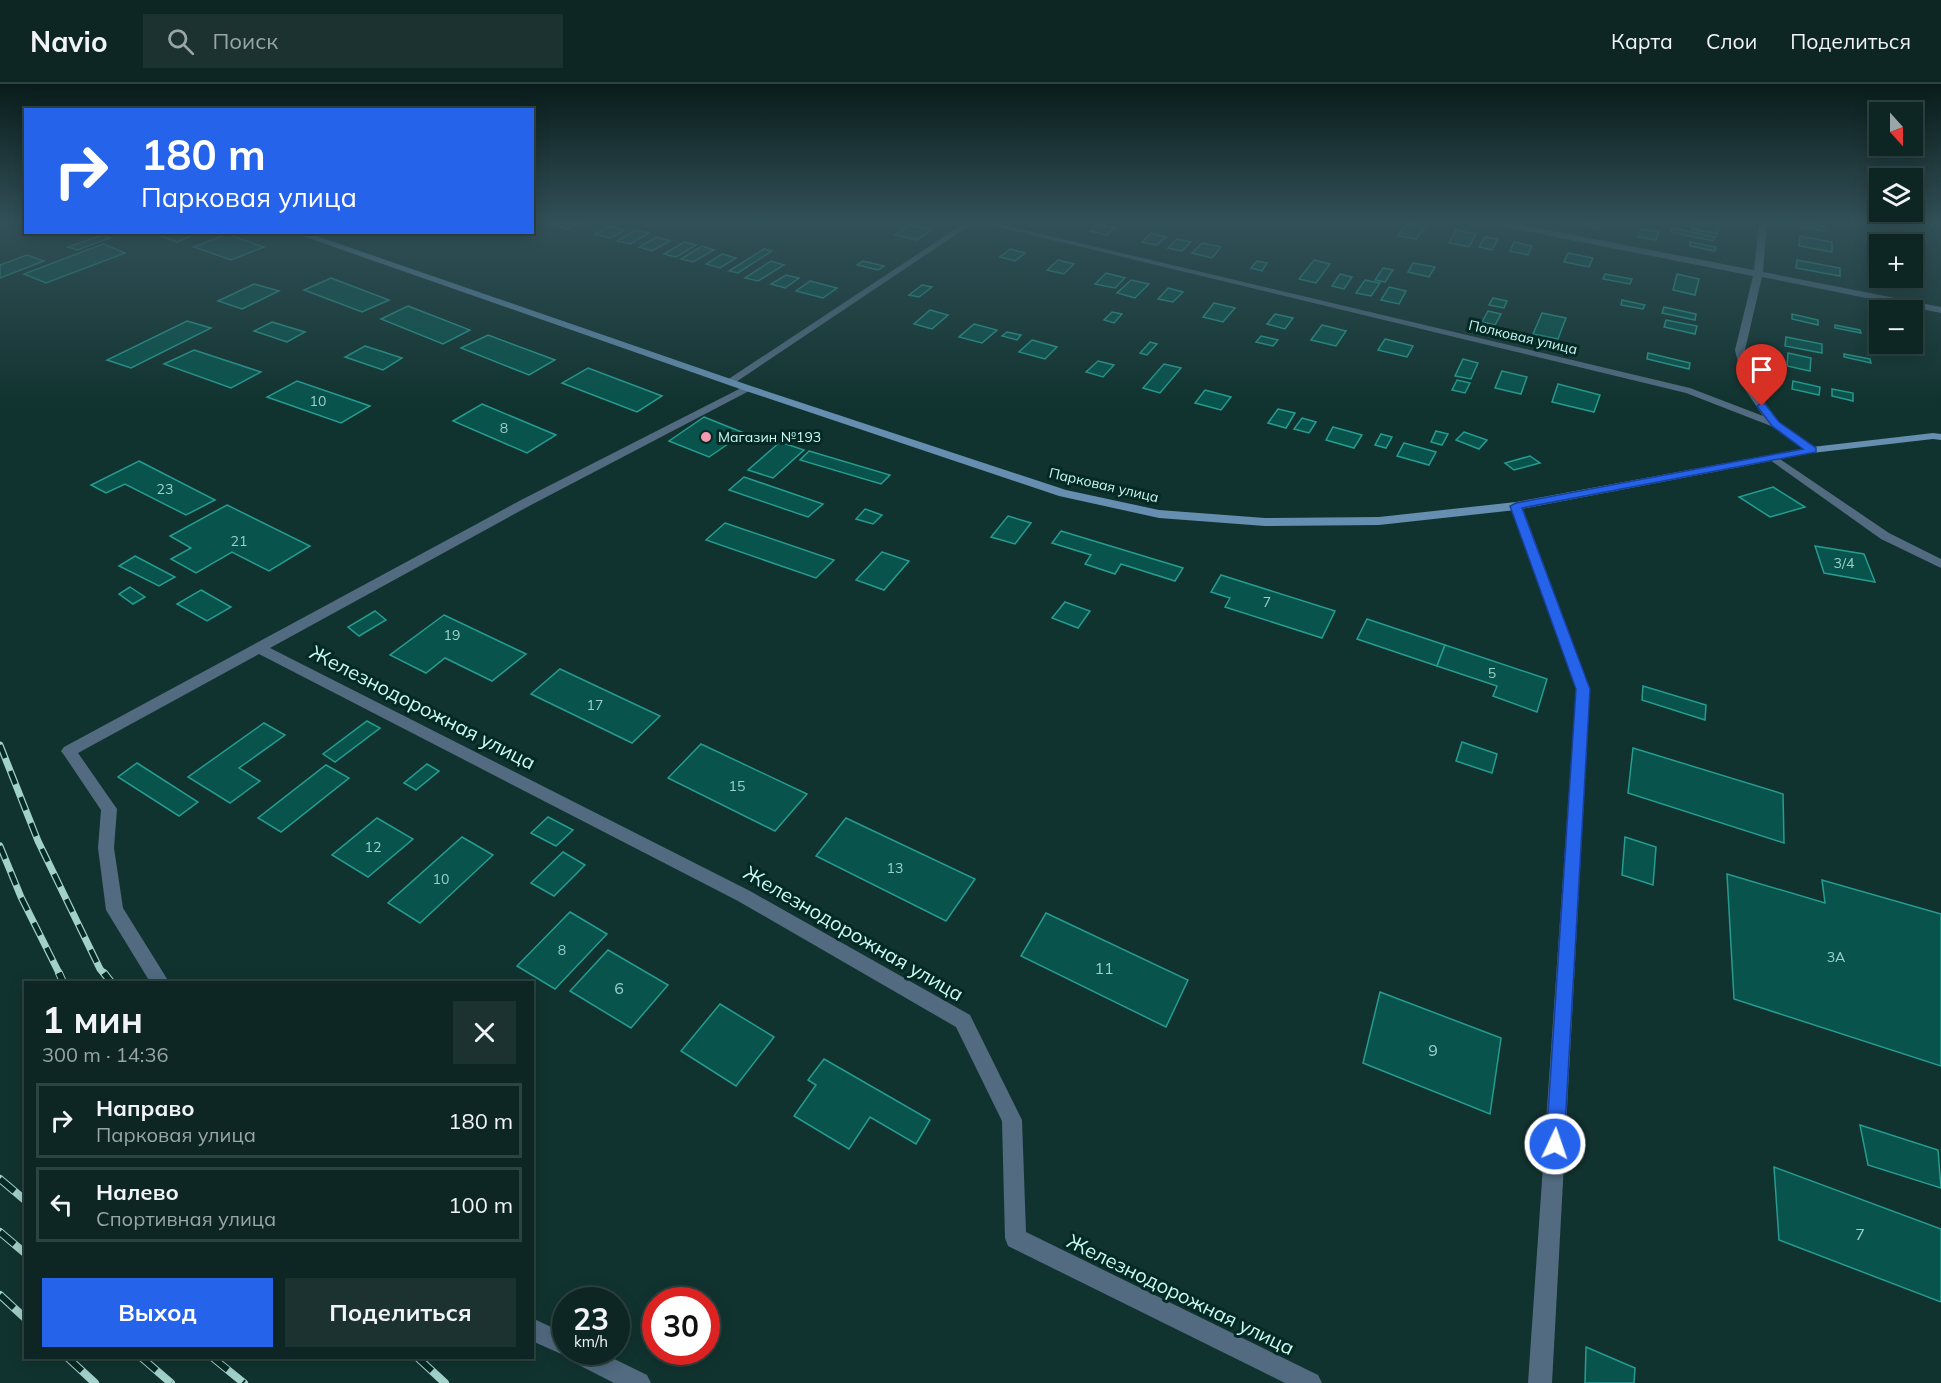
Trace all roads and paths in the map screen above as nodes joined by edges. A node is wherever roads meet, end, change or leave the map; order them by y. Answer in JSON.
{"nodes":[{"id":1,"x":446,"y":283,"type":"edge"},
{"id":2,"x":879,"y":283,"type":"edge"},
{"id":3,"x":1236,"y":283,"type":"edge"},
{"id":4,"x":1756,"y":283,"type":"edge"},
{"id":5,"x":1806,"y":283,"type":"edge"},
{"id":6,"x":1941,"y":310,"type":"edge"},
{"id":7,"x":729,"y":382,"type":"junction"},
{"id":8,"x":747,"y":388,"type":"junction"},
{"id":9,"x":1775,"y":424,"type":"junction"},
{"id":10,"x":1941,"y":437,"type":"edge"},
{"id":11,"x":1812,"y":450,"type":"junction"},
{"id":12,"x":1774,"y":458,"type":"junction"},
{"id":13,"x":1516,"y":506,"type":"junction"},
{"id":14,"x":1941,"y":564,"type":"edge"},
{"id":15,"x":259,"y":648,"type":"junction"},
{"id":16,"x":159,"y":981,"type":"edge"},
{"id":17,"x":534,"y":1330,"type":"edge"},
{"id":18,"x":552,"y":1339,"type":"edge"},
{"id":19,"x":603,"y":1365,"type":"edge"},
{"id":20,"x":639,"y":1383,"type":"edge"},
{"id":21,"x":1310,"y":1383,"type":"edge"},
{"id":22,"x":1540,"y":1383,"type":"edge"}],
"edges":[{"from":1,"to":7,"type":"main road","name":"Парковая улица"},
{"from":2,"to":7,"type":"street"},
{"from":3,"to":9,"type":"street","name":"Полковая улица"},
{"from":4,"to":9,"type":"street"},
{"from":5,"to":6,"type":"street"},
{"from":7,"to":8,"type":"main road","name":"Парковая улица"},
{"from":8,"to":13,"type":"main road","name":"Парковая улица"},
{"from":8,"to":15,"type":"street"},
{"from":9,"to":11,"type":"street"},
{"from":10,"to":11,"type":"main road","name":"Парковая улица"},
{"from":11,"to":12,"type":"main road","name":"Парковая улица"},
{"from":12,"to":13,"type":"main road","name":"Парковая улица"},
{"from":12,"to":14,"type":"street"},
{"from":13,"to":22,"type":"street"},
{"from":15,"to":16,"type":"street"},
{"from":15,"to":21,"type":"street","name":"Железнодорожная улица"},
{"from":17,"to":18,"type":"street"},
{"from":19,"to":20,"type":"street"}]}
